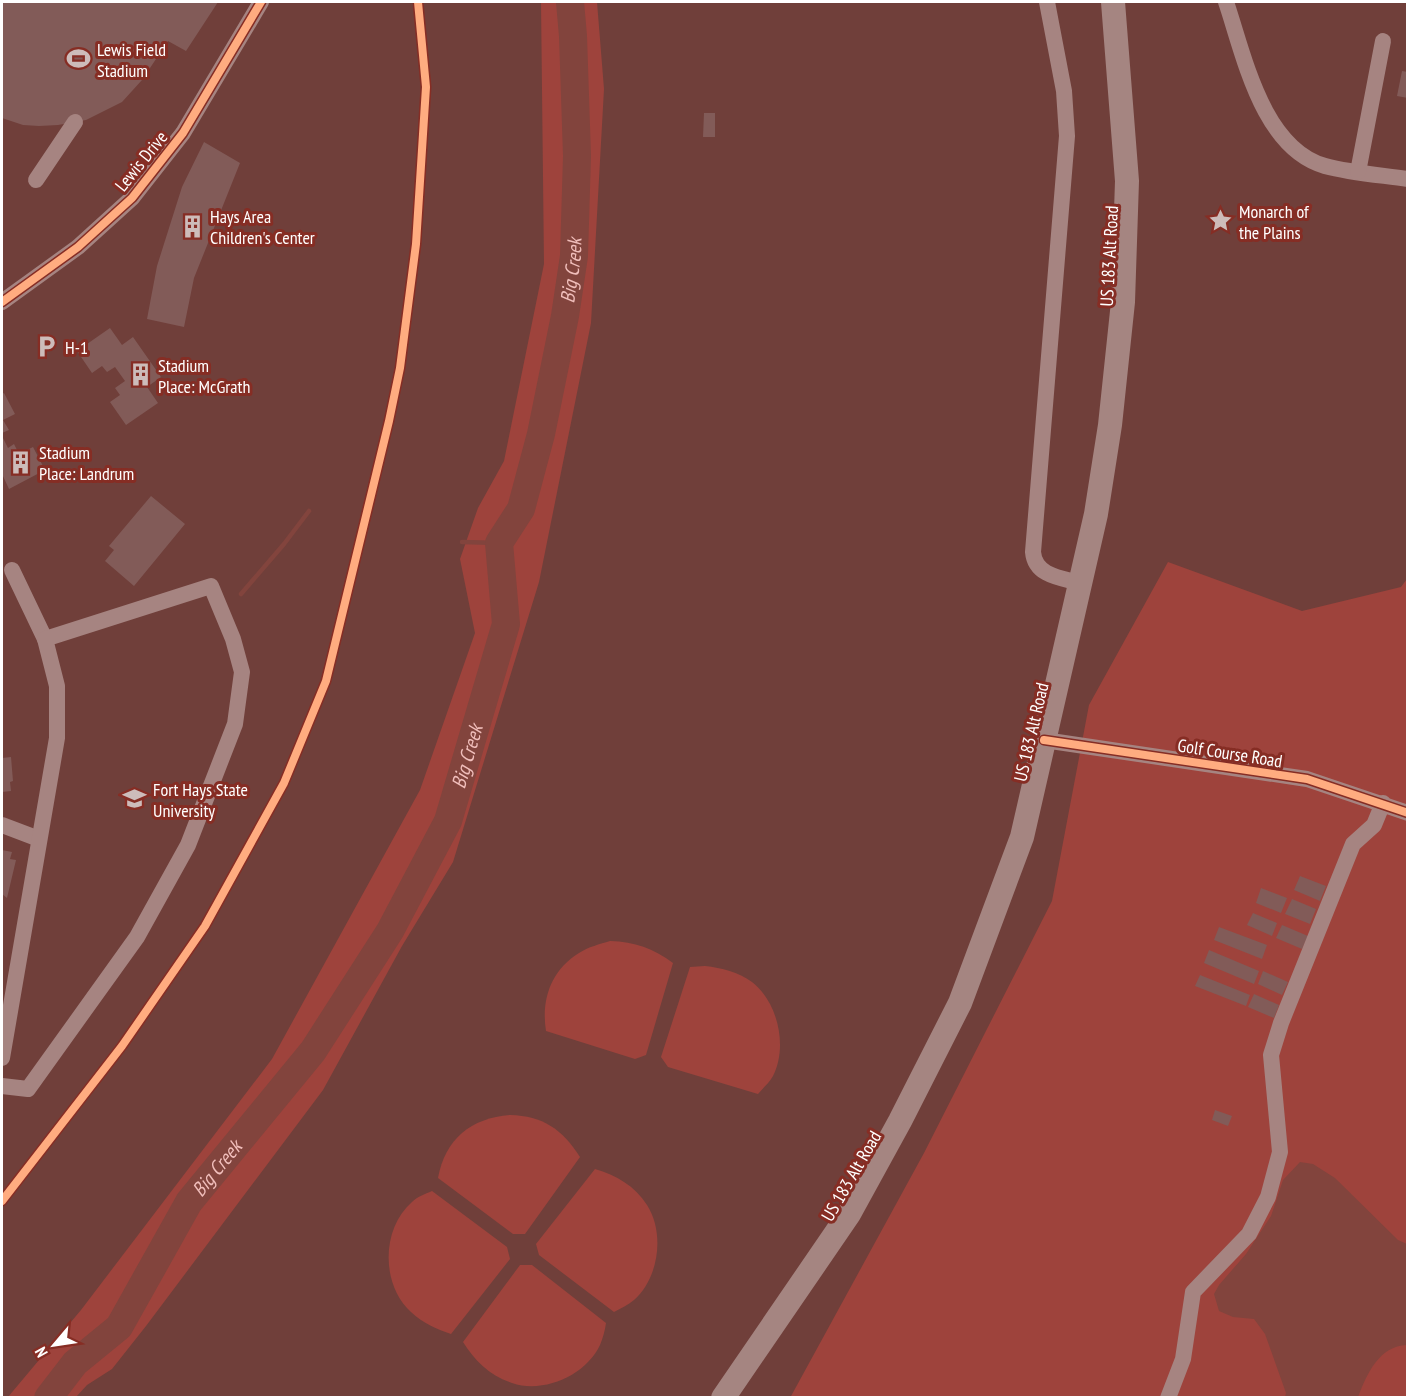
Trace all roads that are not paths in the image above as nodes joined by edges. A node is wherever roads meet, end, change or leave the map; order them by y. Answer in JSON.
{"nodes":[{"id":1,"x":261,"y":2,"type":"edge"},
{"id":2,"x":1047,"y":2,"type":"edge"},
{"id":3,"x":1113,"y":2,"type":"edge"},
{"id":4,"x":1226,"y":2,"type":"edge"},
{"id":5,"x":1383,"y":41,"type":"dead end"},
{"id":6,"x":75,"y":122,"type":"dead end"},
{"id":7,"x":1358,"y":172,"type":"junction"},
{"id":8,"x":1407,"y":179,"type":"edge"},
{"id":9,"x":36,"y":180,"type":"dead end"},
{"id":10,"x":2,"y":302,"type":"edge"},
{"id":11,"x":12,"y":570,"type":"dead end"},
{"id":12,"x":1080,"y":583,"type":"junction"},
{"id":13,"x":45,"y":639,"type":"junction"},
{"id":14,"x":1044,"y":740,"type":"junction"},
{"id":15,"x":1383,"y":803,"type":"junction"},
{"id":16,"x":1407,"y":813,"type":"edge"},
{"id":17,"x":2,"y":825,"type":"edge"},
{"id":18,"x":39,"y":839,"type":"junction"},
{"id":19,"x":2,"y":1058,"type":"edge"},
{"id":20,"x":2,"y":1086,"type":"edge"},
{"id":21,"x":723,"y":1398,"type":"edge"},
{"id":22,"x":1168,"y":1398,"type":"edge"}],
"edges":[{"from":1,"to":10,"type":"street","name":"Lewis Drive"},
{"from":2,"to":12,"type":"street"},
{"from":3,"to":12,"type":"highway","name":"US 183 Alt Road"},
{"from":4,"to":7,"type":"street"},
{"from":5,"to":7,"type":"street"},
{"from":6,"to":9,"type":"street"},
{"from":7,"to":8,"type":"street"},
{"from":11,"to":13,"type":"street"},
{"from":12,"to":14,"type":"highway","name":"US 183 Alt Road"},
{"from":13,"to":18,"type":"street"},
{"from":13,"to":20,"type":"street"},
{"from":14,"to":15,"type":"street","name":"Golf Course Road"},
{"from":14,"to":21,"type":"highway","name":"US 183 Alt Road"},
{"from":15,"to":16,"type":"street","name":"Golf Course Road"},
{"from":15,"to":22,"type":"street"},
{"from":17,"to":18,"type":"street"},
{"from":18,"to":19,"type":"street"}]}
